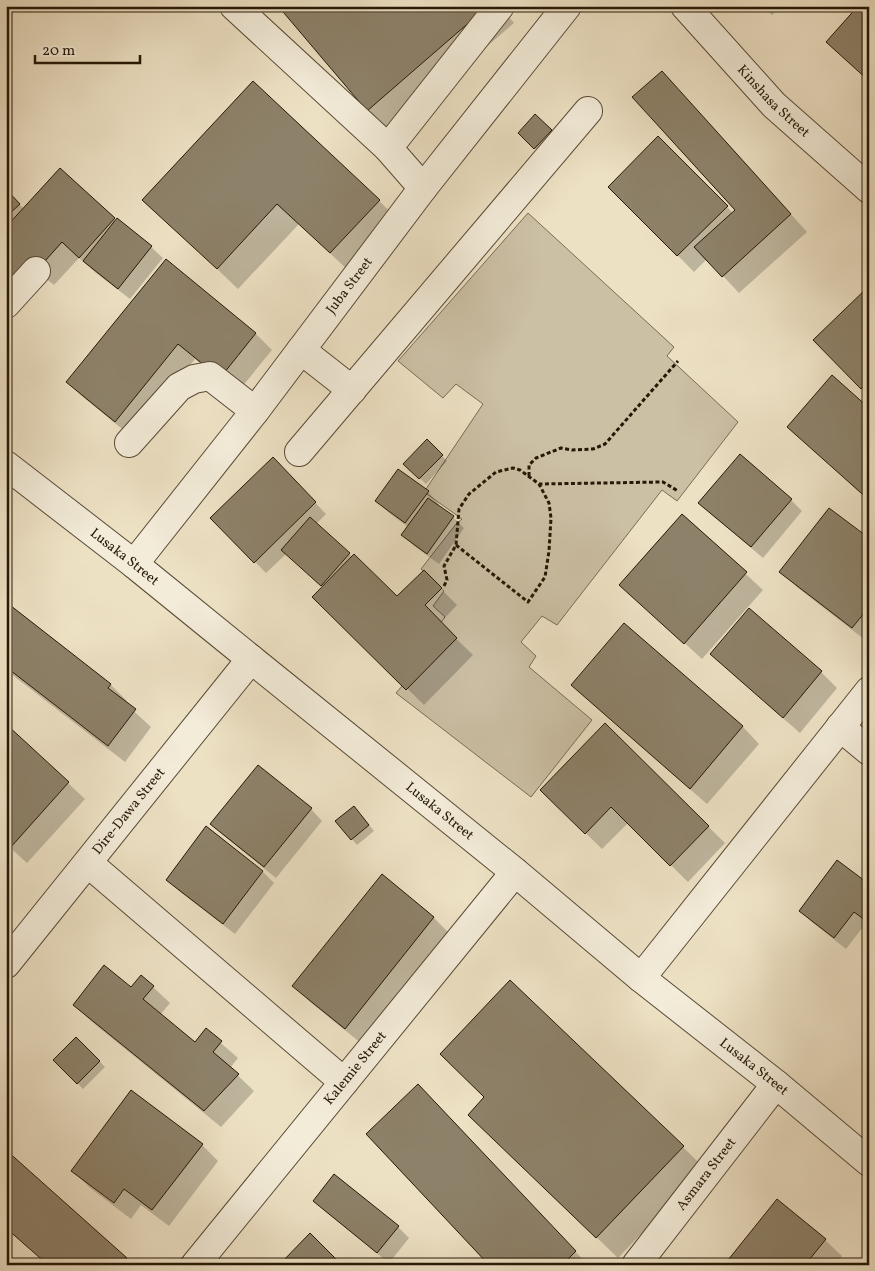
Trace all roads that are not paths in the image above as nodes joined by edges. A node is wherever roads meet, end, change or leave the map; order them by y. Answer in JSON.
{"nodes":[{"id":1,"x":234,"y":6,"type":"edge"},
{"id":2,"x":500,"y":6,"type":"edge"},
{"id":3,"x":567,"y":6,"type":"edge"},
{"id":4,"x":686,"y":6,"type":"edge"},
{"id":5,"x":588,"y":111,"type":"dead end"},
{"id":6,"x":388,"y":148,"type":"junction"},
{"id":7,"x":423,"y":188,"type":"junction"},
{"id":8,"x":869,"y":189,"type":"edge"},
{"id":9,"x":36,"y":271,"type":"dead end"},
{"id":10,"x":6,"y":304,"type":"edge"},
{"id":11,"x":301,"y":350,"type":"junction"},
{"id":12,"x":352,"y":390,"type":"junction"},
{"id":13,"x":255,"y":411,"type":"junction"},
{"id":14,"x":129,"y":443,"type":"dead end"},
{"id":15,"x":299,"y":452,"type":"dead end"},
{"id":16,"x":6,"y":465,"type":"edge"},
{"id":17,"x":134,"y":564,"type":"junction"},
{"id":18,"x":252,"y":659,"type":"junction"},
{"id":19,"x":869,"y":690,"type":"edge"},
{"id":20,"x":840,"y":728,"type":"junction"},
{"id":21,"x":869,"y":751,"type":"edge"},
{"id":22,"x":88,"y":863,"type":"junction"},
{"id":23,"x":515,"y":872,"type":"junction"},
{"id":24,"x":6,"y":964,"type":"edge"},
{"id":25,"x":641,"y":978,"type":"junction"},
{"id":26,"x":344,"y":1082,"type":"junction"},
{"id":27,"x":776,"y":1084,"type":"junction"},
{"id":28,"x":869,"y":1162,"type":"edge"},
{"id":29,"x":195,"y":1265,"type":"edge"},
{"id":30,"x":636,"y":1265,"type":"edge"}],
"edges":[{"from":1,"to":6,"type":"street"},
{"from":2,"to":6,"type":"street"},
{"from":3,"to":7,"type":"street","name":"Juba Street"},
{"from":4,"to":8,"type":"street","name":"Kinshasa Street"},
{"from":5,"to":12,"type":"street"},
{"from":6,"to":7,"type":"street"},
{"from":7,"to":11,"type":"street","name":"Juba Street"},
{"from":9,"to":10,"type":"street"},
{"from":11,"to":12,"type":"street"},
{"from":11,"to":13,"type":"street","name":"Juba Street"},
{"from":12,"to":15,"type":"street"},
{"from":13,"to":14,"type":"street"},
{"from":13,"to":17,"type":"street","name":"Juba Street"},
{"from":16,"to":17,"type":"street","name":"Lusaka Street"},
{"from":17,"to":18,"type":"street","name":"Lusaka Street"},
{"from":18,"to":22,"type":"street","name":"Dire-Dawa Street"},
{"from":18,"to":23,"type":"street","name":"Lusaka Street"},
{"from":19,"to":20,"type":"street"},
{"from":20,"to":21,"type":"street"},
{"from":20,"to":25,"type":"street"},
{"from":22,"to":24,"type":"street","name":"Dire-Dawa Street"},
{"from":22,"to":26,"type":"street"},
{"from":23,"to":25,"type":"street","name":"Lusaka Street"},
{"from":23,"to":26,"type":"street","name":"Kalemie Street"},
{"from":25,"to":27,"type":"street","name":"Lusaka Street"},
{"from":26,"to":29,"type":"street","name":"Kalemie Street"},
{"from":27,"to":28,"type":"street","name":"Lusaka Street"},
{"from":27,"to":30,"type":"street","name":"Asmara Street"}]}
